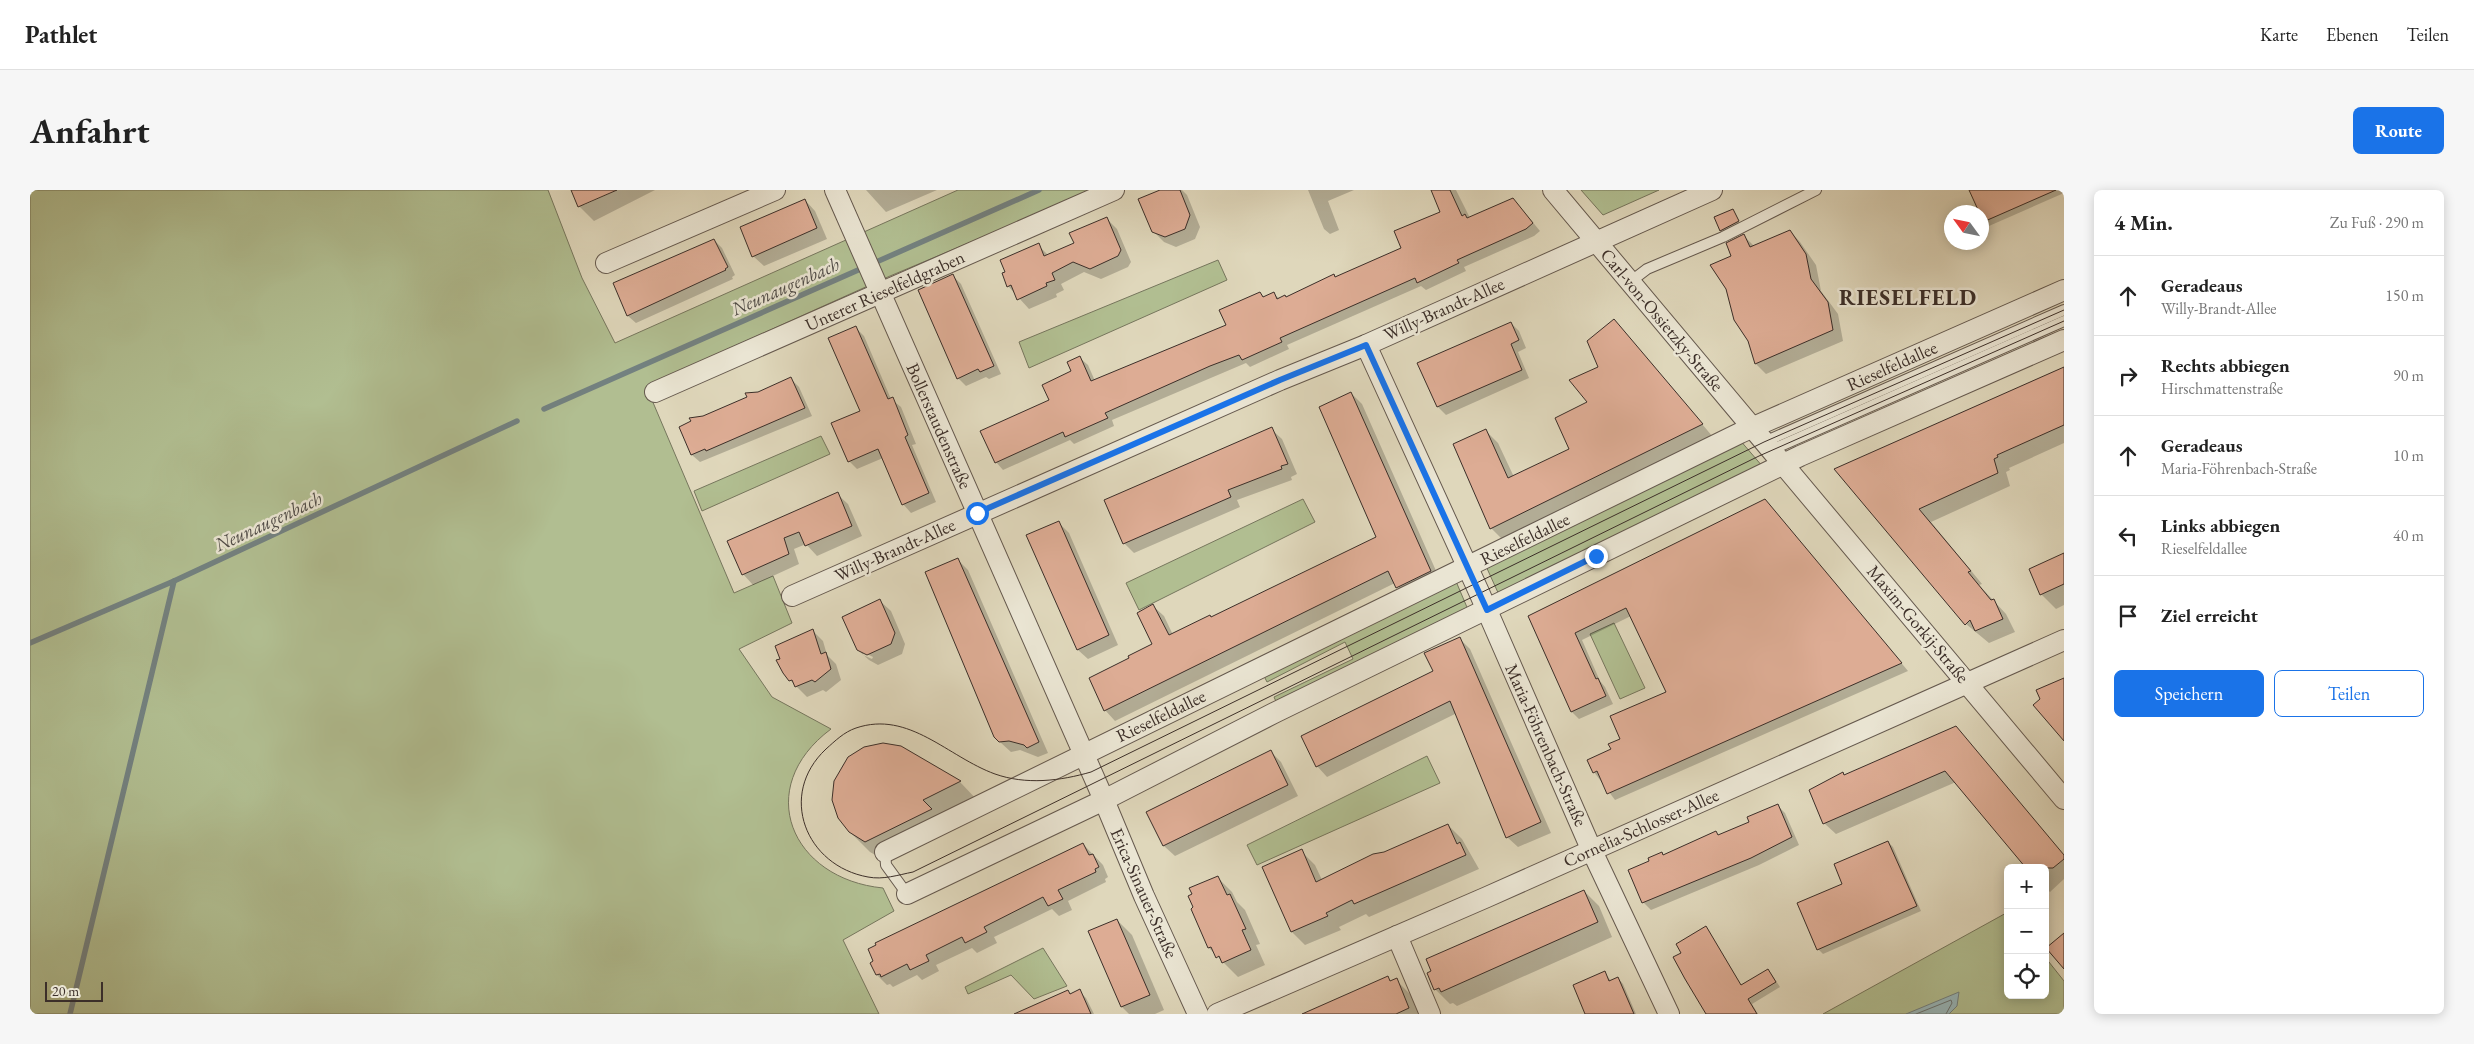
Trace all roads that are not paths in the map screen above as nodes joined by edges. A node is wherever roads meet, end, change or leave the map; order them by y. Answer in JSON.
{"nodes":[{"id":1,"x":775,"y":190,"type":"edge"},
{"id":2,"x":835,"y":190,"type":"edge"},
{"id":3,"x":1114,"y":190,"type":"edge"},
{"id":4,"x":1553,"y":190,"type":"edge"},
{"id":5,"x":1712,"y":190,"type":"edge"},
{"id":6,"x":1811,"y":191,"type":"edge"},
{"id":7,"x":1595,"y":241,"type":"junction"},
{"id":8,"x":606,"y":263,"type":"dead end"},
{"id":9,"x":1630,"y":282,"type":"junction"},
{"id":10,"x":877,"y":284,"type":"junction"},
{"id":11,"x":2064,"y":290,"type":"edge"},
{"id":12,"x":2064,"y":310,"type":"edge"},
{"id":13,"x":2064,"y":321,"type":"edge"},
{"id":14,"x":2064,"y":340,"type":"edge"},
{"id":15,"x":1366,"y":345,"type":"junction"},
{"id":16,"x":655,"y":392,"type":"dead end"},
{"id":17,"x":1768,"y":446,"type":"junction"},
{"id":18,"x":977,"y":513,"type":"junction"},
{"id":19,"x":1471,"y":576,"type":"junction"},
{"id":20,"x":792,"y":596,"type":"dead end"},
{"id":21,"x":1487,"y":610,"type":"junction"},
{"id":22,"x":2064,"y":640,"type":"edge"},
{"id":23,"x":1968,"y":684,"type":"junction"},
{"id":24,"x":1087,"y":763,"type":"junction"},
{"id":25,"x":2064,"y":798,"type":"edge"},
{"id":26,"x":1104,"y":800,"type":"junction"},
{"id":27,"x":1592,"y":851,"type":"junction"},
{"id":28,"x":885,"y":852,"type":"joint"},
{"id":29,"x":907,"y":894,"type":"joint"},
{"id":30,"x":1397,"y":936,"type":"junction"},
{"id":31,"x":1198,"y":1014,"type":"edge"},
{"id":32,"x":1217,"y":1014,"type":"edge"},
{"id":33,"x":1430,"y":1014,"type":"edge"},
{"id":34,"x":1669,"y":1014,"type":"edge"}],
"edges":[{"from":1,"to":8,"type":"street"},
{"from":2,"to":10,"type":"street","name":"Bollerstaudenstraße"},
{"from":3,"to":10,"type":"street","name":"Unterer Rieselfeldgraben"},
{"from":4,"to":7,"type":"street","name":"Carl-von-Ossietzky-Straße"},
{"from":5,"to":7,"type":"street","name":"Willy-Brandt-Allee"},
{"from":6,"to":9,"type":"lane"},
{"from":7,"to":9,"type":"street","name":"Carl-von-Ossietzky-Straße"},
{"from":7,"to":15,"type":"street","name":"Willy-Brandt-Allee"},
{"from":9,"to":17,"type":"street","name":"Carl-von-Ossietzky-Straße"},
{"from":10,"to":16,"type":"street","name":"Unterer Rieselfeldgraben"},
{"from":10,"to":18,"type":"street","name":"Bollerstaudenstraße"},
{"from":11,"to":17,"type":"street","name":"Rieselfeldallee"},
{"from":12,"to":17,"type":"lane"},
{"from":13,"to":17,"type":"lane"},
{"from":14,"to":17,"type":"street","name":"Rieselfeldallee"},
{"from":15,"to":18,"type":"street","name":"Willy-Brandt-Allee"},
{"from":15,"to":19,"type":"street","name":"Maria-Föhrenbach-Straße"},
{"from":17,"to":19,"type":"street","name":"Rieselfeldallee"},
{"from":17,"to":21,"type":"street","name":"Rieselfeldallee"},
{"from":17,"to":23,"type":"street","name":"Maxim-Gorkij-Straße"},
{"from":18,"to":20,"type":"street","name":"Willy-Brandt-Allee"},
{"from":18,"to":24,"type":"street","name":"Bollerstaudenstraße"},
{"from":19,"to":21,"type":"street","name":"Maria-Föhrenbach-Straße"},
{"from":19,"to":24,"type":"street","name":"Rieselfeldallee"},
{"from":21,"to":26,"type":"street","name":"Rieselfeldallee"},
{"from":21,"to":27,"type":"street","name":"Maria-Föhrenbach-Straße"},
{"from":22,"to":23,"type":"street","name":"Cornelia-Schlosser-Allee"},
{"from":23,"to":25,"type":"street","name":"Maxim-Gorkij-Straße"},
{"from":23,"to":27,"type":"street","name":"Cornelia-Schlosser-Allee"},
{"from":24,"to":26,"type":"street","name":"Erica-Sinauer-Straße"},
{"from":24,"to":28,"type":"street","name":"Rieselfeldallee"},
{"from":26,"to":29,"type":"street","name":"Rieselfeldallee"},
{"from":26,"to":31,"type":"street","name":"Erica-Sinauer-Straße"},
{"from":27,"to":30,"type":"street","name":"Cornelia-Schlosser-Allee"},
{"from":27,"to":34,"type":"street","name":"Maria-Föhrenbach-Straße"},
{"from":28,"to":29,"type":"lane"},
{"from":30,"to":32,"type":"street","name":"Cornelia-Schlosser-Allee"},
{"from":30,"to":33,"type":"street"}]}
